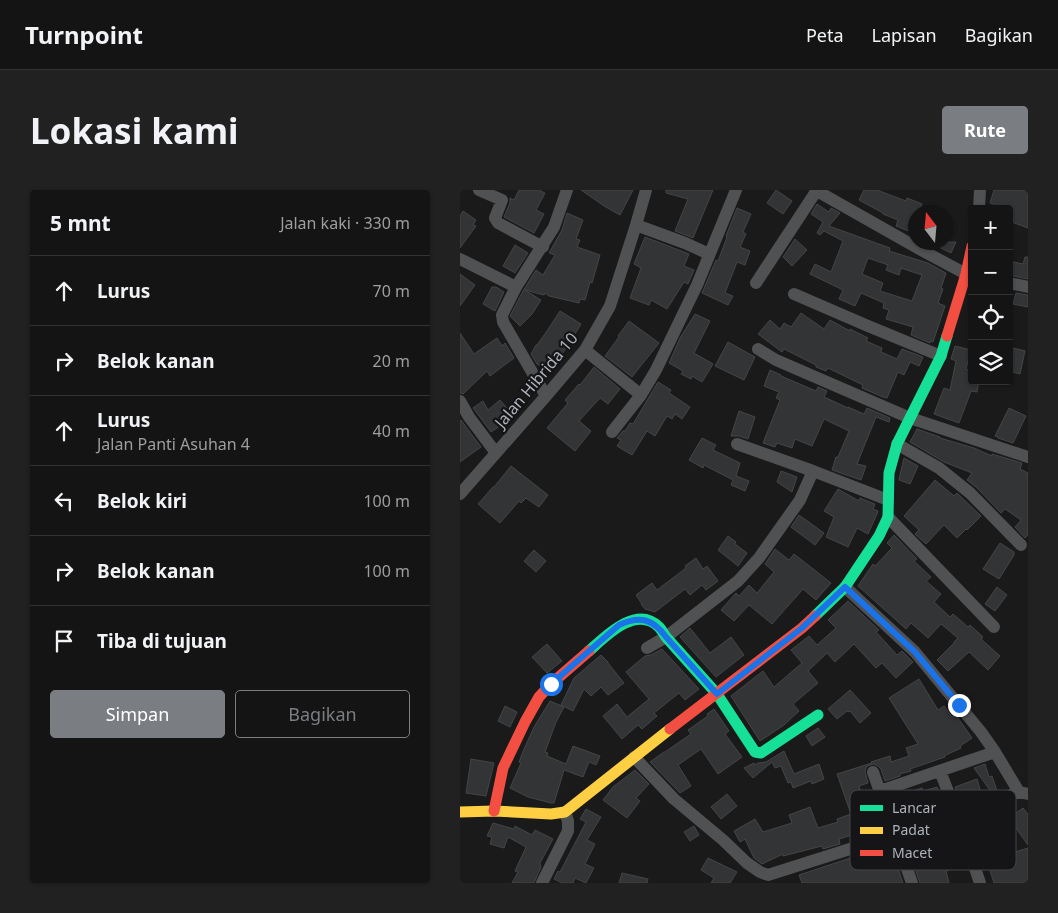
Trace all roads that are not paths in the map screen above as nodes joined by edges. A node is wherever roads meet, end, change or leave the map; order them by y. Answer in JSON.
{"nodes":[{"id":1,"x":479,"y":190,"type":"edge"},
{"id":2,"x":567,"y":190,"type":"edge"},
{"id":3,"x":646,"y":190,"type":"edge"},
{"id":4,"x":736,"y":190,"type":"edge"},
{"id":5,"x":817,"y":190,"type":"edge"},
{"id":6,"x":980,"y":190,"type":"edge"},
{"id":7,"x":504,"y":195,"type":"edge"},
{"id":8,"x":979,"y":205,"type":"edge"},
{"id":9,"x":636,"y":225,"type":"junction"},
{"id":10,"x":542,"y":247,"type":"junction"},
{"id":11,"x":709,"y":254,"type":"junction"},
{"id":12,"x":460,"y":259,"type":"edge"},
{"id":13,"x":968,"y":274,"type":"edge"},
{"id":14,"x":968,"y":278,"type":"edge"},
{"id":15,"x":756,"y":282,"type":"dead end"},
{"id":16,"x":1013,"y":284,"type":"edge"},
{"id":17,"x":516,"y":287,"type":"junction"},
{"id":18,"x":1028,"y":287,"type":"edge"},
{"id":19,"x":794,"y":294,"type":"dead end"},
{"id":20,"x":585,"y":350,"type":"junction"},
{"id":21,"x":758,"y":350,"type":"dead end"},
{"id":22,"x":941,"y":356,"type":"junction"},
{"id":23,"x":641,"y":395,"type":"junction"},
{"id":24,"x":546,"y":396,"type":"junction"},
{"id":25,"x":460,"y":401,"type":"edge"},
{"id":26,"x":910,"y":418,"type":"junction"},
{"id":27,"x":612,"y":432,"type":"dead end"},
{"id":28,"x":737,"y":444,"type":"dead end"},
{"id":29,"x":897,"y":444,"type":"junction"},
{"id":30,"x":496,"y":453,"type":"junction"},
{"id":31,"x":1028,"y":457,"type":"edge"},
{"id":32,"x":813,"y":471,"type":"junction"},
{"id":33,"x":460,"y":494,"type":"edge"},
{"id":34,"x":888,"y":500,"type":"junction"},
{"id":35,"x":888,"y":517,"type":"junction"},
{"id":36,"x":1021,"y":545,"type":"dead end"},
{"id":37,"x":845,"y":587,"type":"junction"},
{"id":38,"x":994,"y":628,"type":"dead end"},
{"id":39,"x":666,"y":637,"type":"junction"},
{"id":40,"x":647,"y":648,"type":"dead end"},
{"id":41,"x":717,"y":694,"type":"junction"},
{"id":42,"x":818,"y":715,"type":"dead end"},
{"id":43,"x":995,"y":752,"type":"junction"},
{"id":44,"x":634,"y":757,"type":"junction"},
{"id":45,"x":940,"y":771,"type":"junction"},
{"id":46,"x":873,"y":772,"type":"dead end"},
{"id":47,"x":880,"y":790,"type":"edge"},
{"id":48,"x":883,"y":790,"type":"edge"},
{"id":49,"x":948,"y":790,"type":"edge"},
{"id":50,"x":1023,"y":793,"type":"edge"},
{"id":51,"x":494,"y":811,"type":"junction"},
{"id":52,"x":460,"y":812,"type":"edge"},
{"id":53,"x":565,"y":812,"type":"junction"},
{"id":54,"x":850,"y":849,"type":"edge"},
{"id":55,"x":907,"y":870,"type":"edge"},
{"id":56,"x":976,"y":870,"type":"edge"},
{"id":57,"x":542,"y":883,"type":"edge"},
{"id":58,"x":912,"y":883,"type":"edge"},
{"id":59,"x":980,"y":883,"type":"edge"}],
"edges":[{"from":1,"to":7,"type":"street"},
{"from":2,"to":10,"type":"street"},
{"from":3,"to":9,"type":"street","name":"Jalan Hibrida 10"},
{"from":4,"to":11,"type":"street"},
{"from":5,"to":13,"type":"street"},
{"from":5,"to":15,"type":"street"},
{"from":6,"to":8,"type":"street"},
{"from":7,"to":10,"type":"street"},
{"from":9,"to":11,"type":"street"},
{"from":9,"to":20,"type":"street","name":"Jalan Hibrida 10"},
{"from":10,"to":17,"type":"street"},
{"from":11,"to":23,"type":"street"},
{"from":12,"to":17,"type":"street"},
{"from":14,"to":22,"type":"street"},
{"from":16,"to":18,"type":"street"},
{"from":17,"to":24,"type":"street"},
{"from":19,"to":22,"type":"street"},
{"from":20,"to":23,"type":"street"},
{"from":20,"to":24,"type":"street","name":"Jalan Hibrida 10"},
{"from":21,"to":26,"type":"street"},
{"from":22,"to":26,"type":"street"},
{"from":23,"to":27,"type":"street"},
{"from":24,"to":30,"type":"street","name":"Jalan Hibrida 10"},
{"from":25,"to":30,"type":"street"},
{"from":26,"to":29,"type":"street"},
{"from":26,"to":31,"type":"street"},
{"from":28,"to":32,"type":"street"},
{"from":29,"to":34,"type":"street"},
{"from":29,"to":36,"type":"street"},
{"from":30,"to":33,"type":"street","name":"Jalan Hibrida 10"},
{"from":32,"to":34,"type":"street"},
{"from":32,"to":39,"type":"street"},
{"from":34,"to":35,"type":"street"},
{"from":35,"to":37,"type":"street"},
{"from":35,"to":38,"type":"street"},
{"from":37,"to":41,"type":"street"},
{"from":37,"to":43,"type":"street"},
{"from":39,"to":40,"type":"street"},
{"from":39,"to":41,"type":"street"},
{"from":39,"to":51,"type":"street"},
{"from":41,"to":42,"type":"street"},
{"from":41,"to":44,"type":"street"},
{"from":43,"to":45,"type":"street"},
{"from":43,"to":50,"type":"street"},
{"from":44,"to":53,"type":"street"},
{"from":44,"to":54,"type":"street"},
{"from":45,"to":48,"type":"street"},
{"from":45,"to":49,"type":"street"},
{"from":46,"to":47,"type":"street"},
{"from":51,"to":52,"type":"street"},
{"from":51,"to":53,"type":"street"},
{"from":53,"to":57,"type":"street"},
{"from":55,"to":58,"type":"street"},
{"from":56,"to":59,"type":"street"}]}
